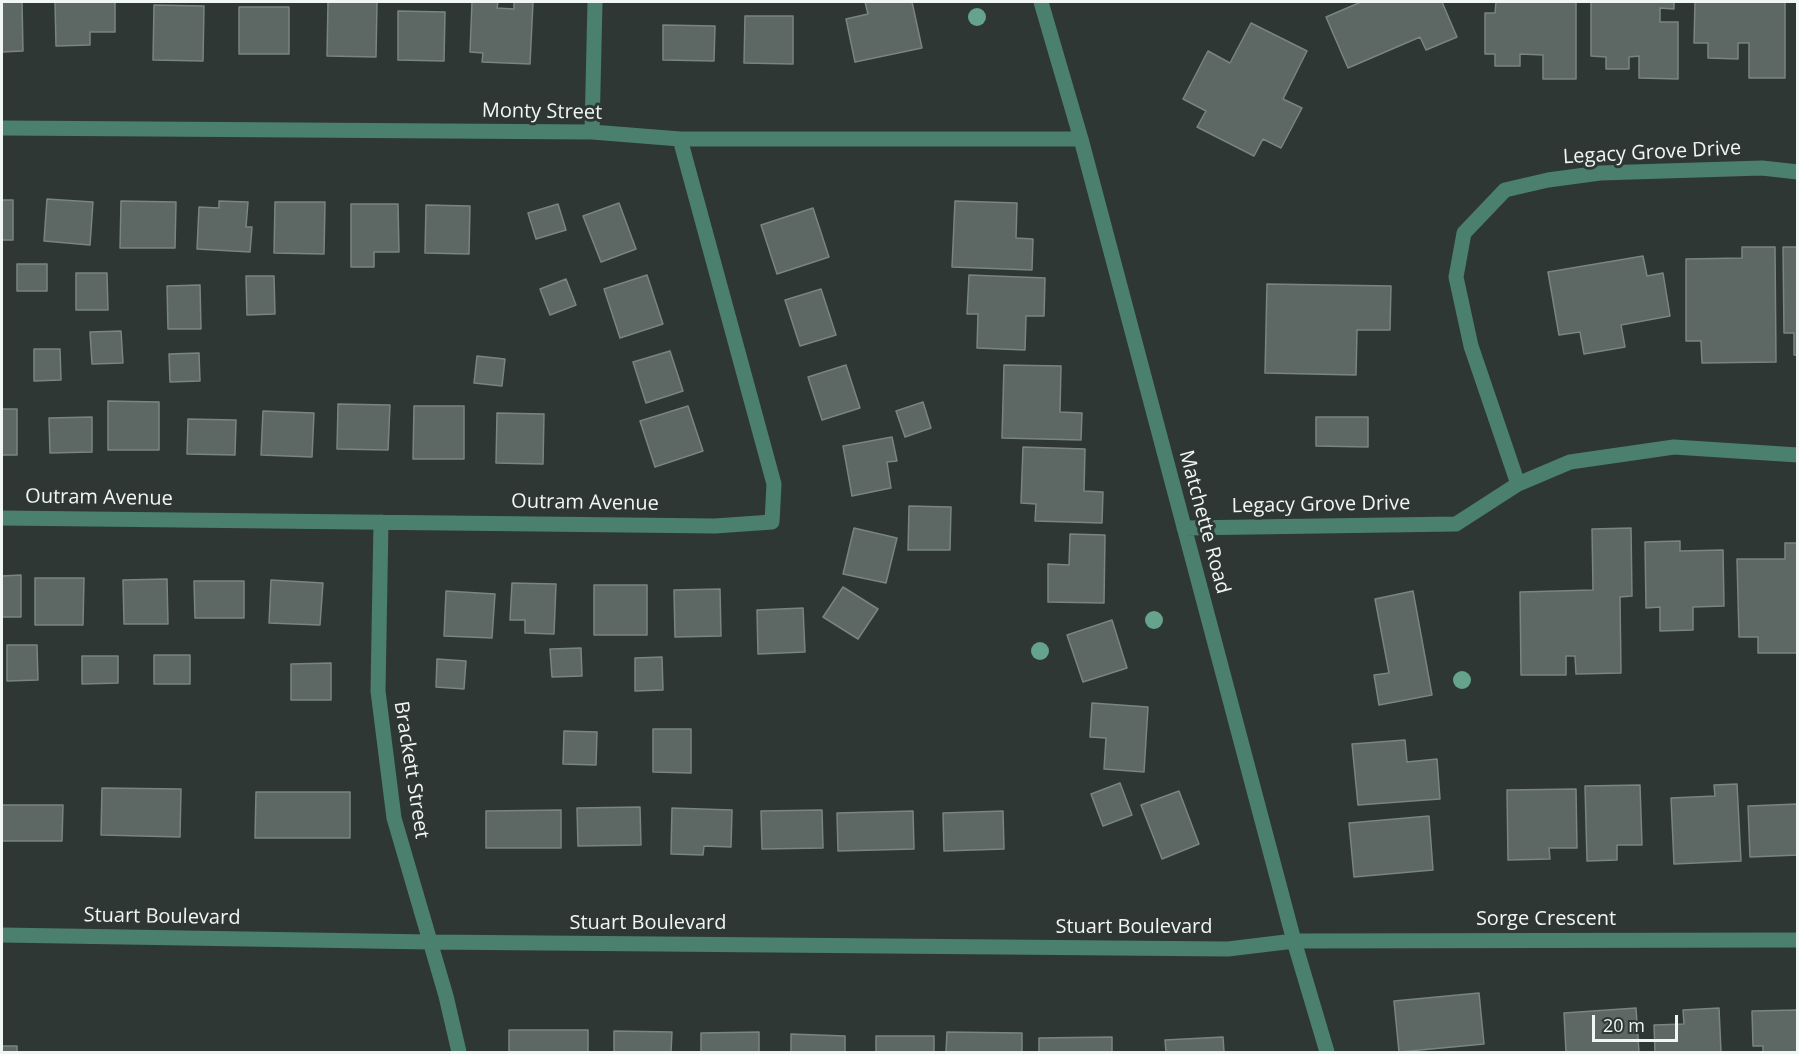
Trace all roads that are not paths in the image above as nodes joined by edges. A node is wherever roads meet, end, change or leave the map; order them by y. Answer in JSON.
{"nodes":[{"id":1,"x":595,"y":2,"type":"edge"},
{"id":2,"x":1041,"y":2,"type":"edge"},
{"id":3,"x":2,"y":128,"type":"edge"},
{"id":4,"x":592,"y":132,"type":"junction"},
{"id":5,"x":680,"y":139,"type":"junction"},
{"id":6,"x":1081,"y":139,"type":"junction"},
{"id":7,"x":1797,"y":172,"type":"edge"},
{"id":8,"x":1797,"y":456,"type":"edge"},
{"id":9,"x":1518,"y":484,"type":"junction"},
{"id":10,"x":2,"y":518,"type":"edge"},
{"id":11,"x":381,"y":522,"type":"junction"},
{"id":12,"x":1184,"y":528,"type":"junction"},
{"id":13,"x":2,"y":935,"type":"edge"},
{"id":14,"x":1797,"y":940,"type":"edge"},
{"id":15,"x":1294,"y":941,"type":"junction"},
{"id":16,"x":430,"y":942,"type":"junction"},
{"id":17,"x":459,"y":1053,"type":"edge"},
{"id":18,"x":1327,"y":1053,"type":"edge"}],
"edges":[{"from":1,"to":4,"type":"street"},
{"from":2,"to":6,"type":"street","name":"Matchette Road"},
{"from":3,"to":4,"type":"street","name":"Monty Street"},
{"from":4,"to":5,"type":"street","name":"Monty Street"},
{"from":5,"to":6,"type":"street","name":"Monty Street"},
{"from":5,"to":11,"type":"street","name":"Outram Avenue"},
{"from":6,"to":12,"type":"street","name":"Matchette Road"},
{"from":7,"to":9,"type":"street","name":"Legacy Grove Drive"},
{"from":8,"to":9,"type":"street","name":"Legacy Grove Drive"},
{"from":9,"to":12,"type":"street","name":"Legacy Grove Drive"},
{"from":10,"to":11,"type":"street","name":"Outram Avenue"},
{"from":11,"to":16,"type":"street","name":"Brackett Street"},
{"from":12,"to":15,"type":"street","name":"Matchette Road"},
{"from":13,"to":16,"type":"street","name":"Stuart Boulevard"},
{"from":14,"to":15,"type":"street","name":"Sorge Crescent"},
{"from":15,"to":16,"type":"street","name":"Stuart Boulevard"},
{"from":15,"to":18,"type":"street","name":"Matchette Road"},
{"from":16,"to":17,"type":"street","name":"Brackett Street"}]}
